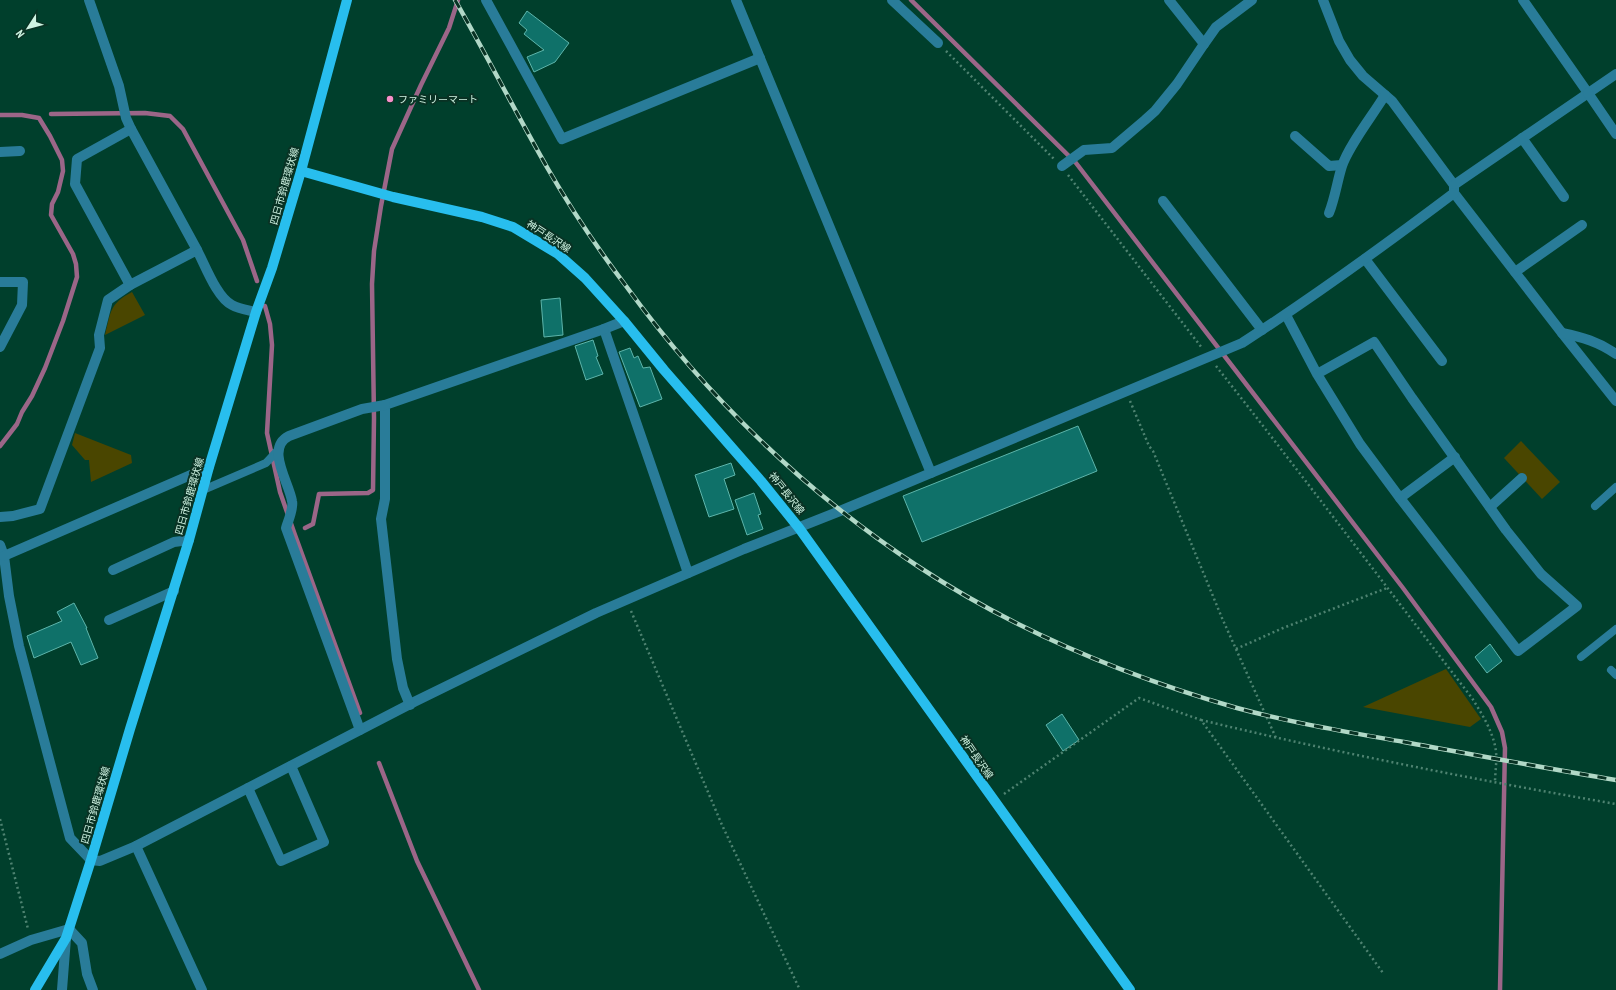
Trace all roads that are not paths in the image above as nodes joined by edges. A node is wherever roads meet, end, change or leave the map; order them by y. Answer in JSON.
{"nodes":[{"id":1,"x":89,"y":0,"type":"edge"},
{"id":2,"x":347,"y":0,"type":"edge"},
{"id":3,"x":486,"y":0,"type":"edge"},
{"id":4,"x":736,"y":0,"type":"edge"},
{"id":5,"x":892,"y":0,"type":"edge"},
{"id":6,"x":1169,"y":0,"type":"edge"},
{"id":7,"x":1252,"y":0,"type":"edge"},
{"id":8,"x":1323,"y":0,"type":"edge"},
{"id":9,"x":1522,"y":0,"type":"edge"},
{"id":10,"x":938,"y":43,"type":"road end"},
{"id":11,"x":1204,"y":44,"type":"junction"},
{"id":12,"x":760,"y":58,"type":"junction"},
{"id":13,"x":1616,"y":74,"type":"edge"},
{"id":14,"x":1588,"y":92,"type":"junction"},
{"id":15,"x":1385,"y":95,"type":"junction"},
{"id":16,"x":131,"y":129,"type":"junction"},
{"id":17,"x":1616,"y":134,"type":"edge"},
{"id":18,"x":1295,"y":136,"type":"dead end"},
{"id":19,"x":1522,"y":138,"type":"junction"},
{"id":20,"x":20,"y":151,"type":"dead end"},
{"id":21,"x":0,"y":152,"type":"edge"},
{"id":22,"x":1342,"y":165,"type":"junction"},
{"id":23,"x":1062,"y":166,"type":"road end"},
{"id":24,"x":301,"y":171,"type":"junction"},
{"id":25,"x":1454,"y":189,"type":"junction"},
{"id":26,"x":1564,"y":196,"type":"dead end"},
{"id":27,"x":1163,"y":200,"type":"dead end"},
{"id":28,"x":1329,"y":213,"type":"dead end"},
{"id":29,"x":1582,"y":225,"type":"dead end"},
{"id":30,"x":197,"y":250,"type":"junction"},
{"id":31,"x":1365,"y":259,"type":"junction"},
{"id":32,"x":1515,"y":272,"type":"junction"},
{"id":33,"x":0,"y":282,"type":"edge"},
{"id":34,"x":130,"y":285,"type":"junction"},
{"id":35,"x":256,"y":312,"type":"junction"},
{"id":36,"x":1286,"y":315,"type":"junction"},
{"id":37,"x":624,"y":321,"type":"junction"},
{"id":38,"x":604,"y":329,"type":"junction"},
{"id":39,"x":1262,"y":330,"type":"junction"},
{"id":40,"x":1562,"y":333,"type":"junction"},
{"id":41,"x":0,"y":348,"type":"edge"},
{"id":42,"x":1616,"y":354,"type":"edge"},
{"id":43,"x":1442,"y":361,"type":"dead end"},
{"id":44,"x":1317,"y":374,"type":"junction"},
{"id":45,"x":1616,"y":401,"type":"edge"},
{"id":46,"x":383,"y":405,"type":"junction"},
{"id":47,"x":278,"y":449,"type":"junction"},
{"id":48,"x":1455,"y":457,"type":"junction"},
{"id":49,"x":209,"y":467,"type":"junction"},
{"id":50,"x":931,"y":473,"type":"junction"},
{"id":51,"x":1522,"y":478,"type":"dead end"},
{"id":52,"x":1616,"y":487,"type":"edge"},
{"id":53,"x":203,"y":490,"type":"junction"},
{"id":54,"x":1400,"y":498,"type":"junction"},
{"id":55,"x":1595,"y":506,"type":"dead end"},
{"id":56,"x":1490,"y":507,"type":"junction"},
{"id":57,"x":0,"y":517,"type":"edge"},
{"id":58,"x":799,"y":528,"type":"junction"},
{"id":59,"x":189,"y":540,"type":"junction"},
{"id":60,"x":2,"y":550,"type":"edge"},
{"id":61,"x":113,"y":570,"type":"dead end"},
{"id":62,"x":688,"y":573,"type":"junction"},
{"id":63,"x":174,"y":591,"type":"junction"},
{"id":64,"x":109,"y":620,"type":"dead end"},
{"id":65,"x":1616,"y":629,"type":"edge"},
{"id":66,"x":1581,"y":657,"type":"dead end"},
{"id":67,"x":410,"y":705,"type":"junction"},
{"id":68,"x":360,"y":730,"type":"junction"},
{"id":69,"x":291,"y":766,"type":"junction"},
{"id":70,"x":248,"y":788,"type":"junction"},
{"id":71,"x":136,"y":846,"type":"junction"},
{"id":72,"x":91,"y":860,"type":"junction"},
{"id":73,"x":68,"y":934,"type":"junction"},
{"id":74,"x":0,"y":954,"type":"edge"},
{"id":75,"x":35,"y":990,"type":"edge"},
{"id":76,"x":62,"y":990,"type":"edge"},
{"id":77,"x":94,"y":990,"type":"edge"},
{"id":78,"x":202,"y":990,"type":"edge"},
{"id":79,"x":1130,"y":990,"type":"edge"}],
"edges":[{"from":1,"to":16,"type":"street"},
{"from":2,"to":24,"type":"main road","name":"四日市鈴鹿環状線"},
{"from":3,"to":12,"type":"street"},
{"from":4,"to":12,"type":"street"},
{"from":5,"to":10,"type":"street"},
{"from":6,"to":11,"type":"street"},
{"from":7,"to":11,"type":"street"},
{"from":8,"to":15,"type":"street"},
{"from":9,"to":14,"type":"street"},
{"from":11,"to":23,"type":"street"},
{"from":12,"to":50,"type":"street"},
{"from":13,"to":14,"type":"street"},
{"from":14,"to":17,"type":"street"},
{"from":14,"to":19,"type":"street"},
{"from":15,"to":22,"type":"street"},
{"from":15,"to":25,"type":"street"},
{"from":16,"to":30,"type":"street"},
{"from":16,"to":34,"type":"street"},
{"from":18,"to":22,"type":"street"},
{"from":19,"to":25,"type":"street"},
{"from":19,"to":26,"type":"street"},
{"from":20,"to":21,"type":"street"},
{"from":22,"to":28,"type":"street"},
{"from":24,"to":35,"type":"main road","name":"四日市鈴鹿環状線"},
{"from":24,"to":37,"type":"main road","name":"神戸長沢線"},
{"from":25,"to":31,"type":"street"},
{"from":25,"to":32,"type":"street"},
{"from":27,"to":39,"type":"street"},
{"from":29,"to":32,"type":"street"},
{"from":30,"to":34,"type":"street"},
{"from":30,"to":35,"type":"street"},
{"from":31,"to":36,"type":"street"},
{"from":31,"to":43,"type":"street"},
{"from":32,"to":40,"type":"street"},
{"from":33,"to":41,"type":"street"},
{"from":34,"to":57,"type":"street"},
{"from":35,"to":49,"type":"main road","name":"四日市鈴鹿環状線"},
{"from":36,"to":39,"type":"street"},
{"from":36,"to":44,"type":"street"},
{"from":37,"to":38,"type":"street"},
{"from":37,"to":58,"type":"main road","name":"神戸長沢線"},
{"from":38,"to":46,"type":"street"},
{"from":38,"to":62,"type":"street"},
{"from":39,"to":50,"type":"street"},
{"from":40,"to":42,"type":"street"},
{"from":40,"to":45,"type":"street"},
{"from":44,"to":48,"type":"street"},
{"from":44,"to":54,"type":"street"},
{"from":46,"to":47,"type":"street"},
{"from":46,"to":67,"type":"street"},
{"from":47,"to":53,"type":"lane"},
{"from":47,"to":68,"type":"street"},
{"from":48,"to":54,"type":"street"},
{"from":48,"to":56,"type":"street"},
{"from":49,"to":53,"type":"main road","name":"四日市鈴鹿環状線"},
{"from":49,"to":60,"type":"street"},
{"from":50,"to":58,"type":"street"},
{"from":51,"to":56,"type":"street"},
{"from":52,"to":55,"type":"lane"},
{"from":53,"to":59,"type":"main road","name":"四日市鈴鹿環状線"},
{"from":54,"to":56,"type":"street"},
{"from":58,"to":62,"type":"street"},
{"from":58,"to":79,"type":"main road","name":"神戸長沢線"},
{"from":59,"to":61,"type":"street"},
{"from":59,"to":63,"type":"main road","name":"四日市鈴鹿環状線"},
{"from":60,"to":72,"type":"street"},
{"from":62,"to":67,"type":"street"},
{"from":63,"to":64,"type":"street"},
{"from":63,"to":72,"type":"main road","name":"四日市鈴鹿環状線"},
{"from":65,"to":66,"type":"lane"},
{"from":67,"to":68,"type":"street"},
{"from":68,"to":69,"type":"street"},
{"from":69,"to":70,"type":"street"},
{"from":69,"to":70,"type":"street"},
{"from":70,"to":71,"type":"street"},
{"from":71,"to":72,"type":"street"},
{"from":71,"to":78,"type":"street"},
{"from":72,"to":73,"type":"main road","name":"四日市鈴鹿環状線"},
{"from":73,"to":74,"type":"street"},
{"from":73,"to":75,"type":"main road","name":"四日市鈴鹿環状線"},
{"from":73,"to":76,"type":"street"},
{"from":73,"to":77,"type":"street"}]}
